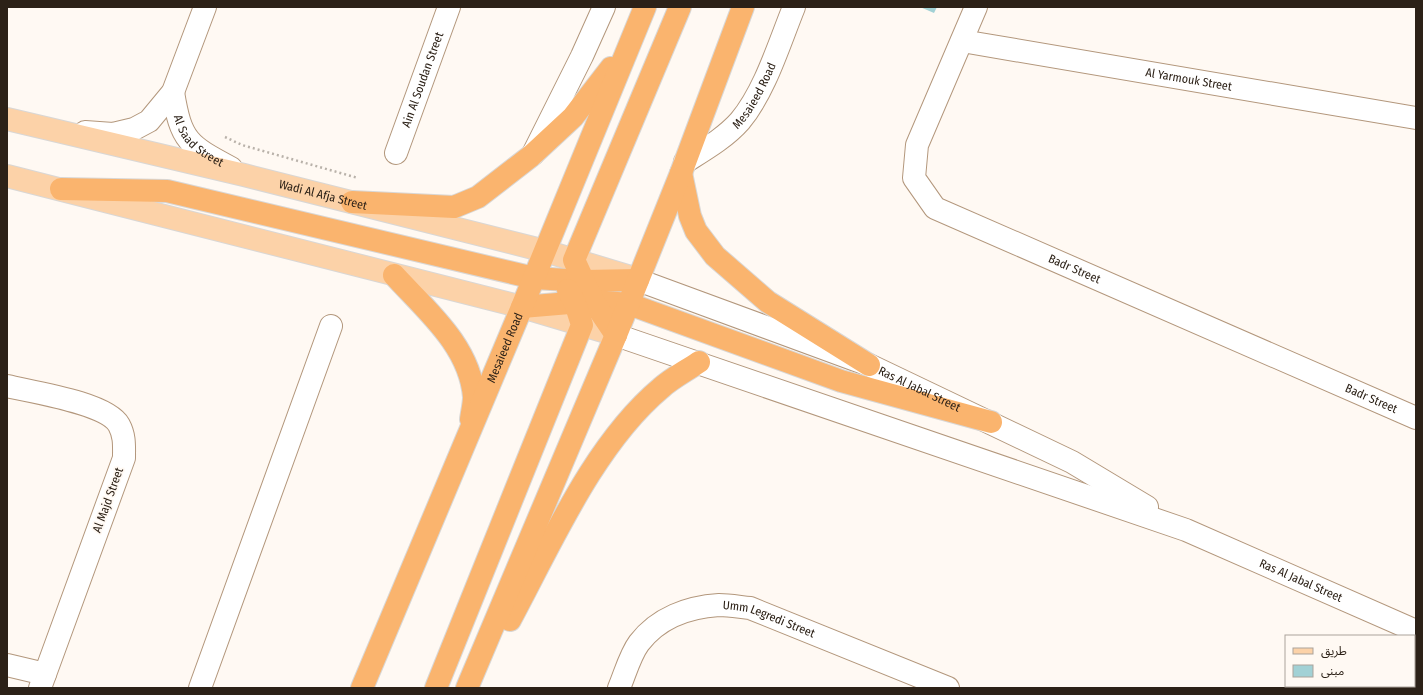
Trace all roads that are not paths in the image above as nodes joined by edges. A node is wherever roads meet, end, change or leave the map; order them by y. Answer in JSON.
{"nodes":[{"id":1,"x":205,"y":7,"type":"edge"},
{"id":2,"x":449,"y":7,"type":"edge"},
{"id":3,"x":604,"y":7,"type":"edge"},
{"id":4,"x":645,"y":7,"type":"edge"},
{"id":5,"x":680,"y":7,"type":"edge"},
{"id":6,"x":743,"y":7,"type":"edge"},
{"id":7,"x":794,"y":7,"type":"edge"},
{"id":8,"x":976,"y":7,"type":"edge"},
{"id":9,"x":962,"y":41,"type":"junction"},
{"id":10,"x":626,"y":48,"type":"junction"},
{"id":11,"x":173,"y":92,"type":"junction"},
{"id":12,"x":1416,"y":118,"type":"edge"},
{"id":13,"x":7,"y":119,"type":"edge"},
{"id":14,"x":59,"y":131,"type":"junction"},
{"id":15,"x":396,"y":153,"type":"dead end"},
{"id":16,"x":531,"y":156,"type":"junction"},
{"id":17,"x":683,"y":167,"type":"junction"},
{"id":18,"x":244,"y":175,"type":"junction"},
{"id":19,"x":7,"y":176,"type":"edge"},
{"id":20,"x":61,"y":189,"type":"junction"},
{"id":21,"x":352,"y":202,"type":"junction"},
{"id":22,"x":545,"y":251,"type":"junction"},
{"id":23,"x":574,"y":260,"type":"junction"},
{"id":24,"x":394,"y":275,"type":"junction"},
{"id":25,"x":534,"y":278,"type":"junction"},
{"id":26,"x":563,"y":280,"type":"junction"},
{"id":27,"x":638,"y":280,"type":"junction"},
{"id":28,"x":584,"y":281,"type":"junction"},
{"id":29,"x":584,"y":302,"type":"junction"},
{"id":30,"x":628,"y":304,"type":"junction"},
{"id":31,"x":522,"y":307,"type":"junction"},
{"id":32,"x":331,"y":326,"type":"dead end"},
{"id":33,"x":582,"y":326,"type":"junction"},
{"id":34,"x":616,"y":335,"type":"junction"},
{"id":35,"x":699,"y":362,"type":"junction"},
{"id":36,"x":869,"y":365,"type":"junction"},
{"id":37,"x":7,"y":386,"type":"edge"},
{"id":38,"x":1416,"y":418,"type":"edge"},
{"id":39,"x":991,"y":422,"type":"junction"},
{"id":40,"x":467,"y":442,"type":"junction"},
{"id":41,"x":1186,"y":530,"type":"junction"},
{"id":42,"x":1416,"y":631,"type":"edge"},
{"id":43,"x":7,"y":665,"type":"edge"},
{"id":44,"x":42,"y":681,"type":"edge"},
{"id":45,"x":925,"y":683,"type":"edge"},
{"id":46,"x":468,"y":686,"type":"edge"},
{"id":47,"x":200,"y":688,"type":"edge"},
{"id":48,"x":362,"y":688,"type":"edge"},
{"id":49,"x":436,"y":688,"type":"edge"},
{"id":50,"x":619,"y":688,"type":"edge"},
{"id":51,"x":948,"y":688,"type":"edge"}],
"edges":[{"from":1,"to":11,"type":"street","name":"Al Saad Street"},
{"from":2,"to":15,"type":"street","name":"Ain Al Soudan Street"},
{"from":3,"to":16,"type":"street"},
{"from":4,"to":10,"type":"highway","name":"Mesaieed Road"},
{"from":5,"to":23,"type":"highway"},
{"from":6,"to":17,"type":"highway"},
{"from":7,"to":17,"type":"street","name":"Mesaieed Road"},
{"from":8,"to":9,"type":"street","name":"Badr Street"},
{"from":9,"to":12,"type":"street","name":"Al Yarmouk Street"},
{"from":9,"to":38,"type":"street","name":"Badr Street"},
{"from":10,"to":16,"type":"highway"},
{"from":10,"to":22,"type":"highway","name":"Mesaieed Road"},
{"from":11,"to":14,"type":"street","name":"Al Saad Street"},
{"from":11,"to":18,"type":"street","name":"Al Saad Street"},
{"from":13,"to":14,"type":"main road","name":"Wadi Al Afja Street"},
{"from":14,"to":18,"type":"main road","name":"Wadi Al Afja Street"},
{"from":16,"to":21,"type":"highway"},
{"from":17,"to":27,"type":"highway"},
{"from":17,"to":36,"type":"highway"},
{"from":18,"to":21,"type":"main road","name":"Wadi Al Afja Street"},
{"from":19,"to":20,"type":"main road"},
{"from":20,"to":24,"type":"main road"},
{"from":20,"to":25,"type":"highway"},
{"from":21,"to":22,"type":"main road","name":"Wadi Al Afja Street"},
{"from":22,"to":23,"type":"main road","name":"Wadi Al Afja Street"},
{"from":22,"to":25,"type":"highway","name":"Mesaieed Road"},
{"from":22,"to":26,"type":"highway"},
{"from":23,"to":27,"type":"main road","name":"Wadi Al Afja Street"},
{"from":23,"to":28,"type":"highway"},
{"from":24,"to":31,"type":"main road"},
{"from":24,"to":40,"type":"highway"},
{"from":25,"to":26,"type":"highway"},
{"from":25,"to":31,"type":"highway","name":"Mesaieed Road"},
{"from":26,"to":28,"type":"highway"},
{"from":26,"to":29,"type":"highway"},
{"from":27,"to":28,"type":"highway"},
{"from":27,"to":30,"type":"highway"},
{"from":27,"to":36,"type":"street","name":"Ras Al Jabal Street"},
{"from":28,"to":29,"type":"highway"},
{"from":29,"to":30,"type":"highway"},
{"from":29,"to":31,"type":"highway"},
{"from":29,"to":33,"type":"highway"},
{"from":29,"to":34,"type":"highway"},
{"from":30,"to":34,"type":"highway"},
{"from":30,"to":39,"type":"highway"},
{"from":31,"to":33,"type":"main road"},
{"from":31,"to":40,"type":"highway","name":"Mesaieed Road"},
{"from":32,"to":47,"type":"street"},
{"from":33,"to":34,"type":"main road"},
{"from":33,"to":49,"type":"highway"},
{"from":34,"to":35,"type":"street","name":"Ras Al Jabal Street"},
{"from":34,"to":46,"type":"highway"},
{"from":35,"to":41,"type":"street","name":"Ras Al Jabal Street"},
{"from":35,"to":46,"type":"highway"},
{"from":36,"to":39,"type":"street","name":"Ras Al Jabal Street"},
{"from":37,"to":44,"type":"street","name":"Al Majd Street"},
{"from":39,"to":41,"type":"street","name":"Ras Al Jabal Street"},
{"from":40,"to":48,"type":"highway","name":"Mesaieed Road"},
{"from":41,"to":42,"type":"street","name":"Ras Al Jabal Street"},
{"from":43,"to":44,"type":"street"},
{"from":45,"to":50,"type":"street","name":"Umm Legredi Street"},
{"from":45,"to":51,"type":"street","name":"Umm Legredi Street"}]}
